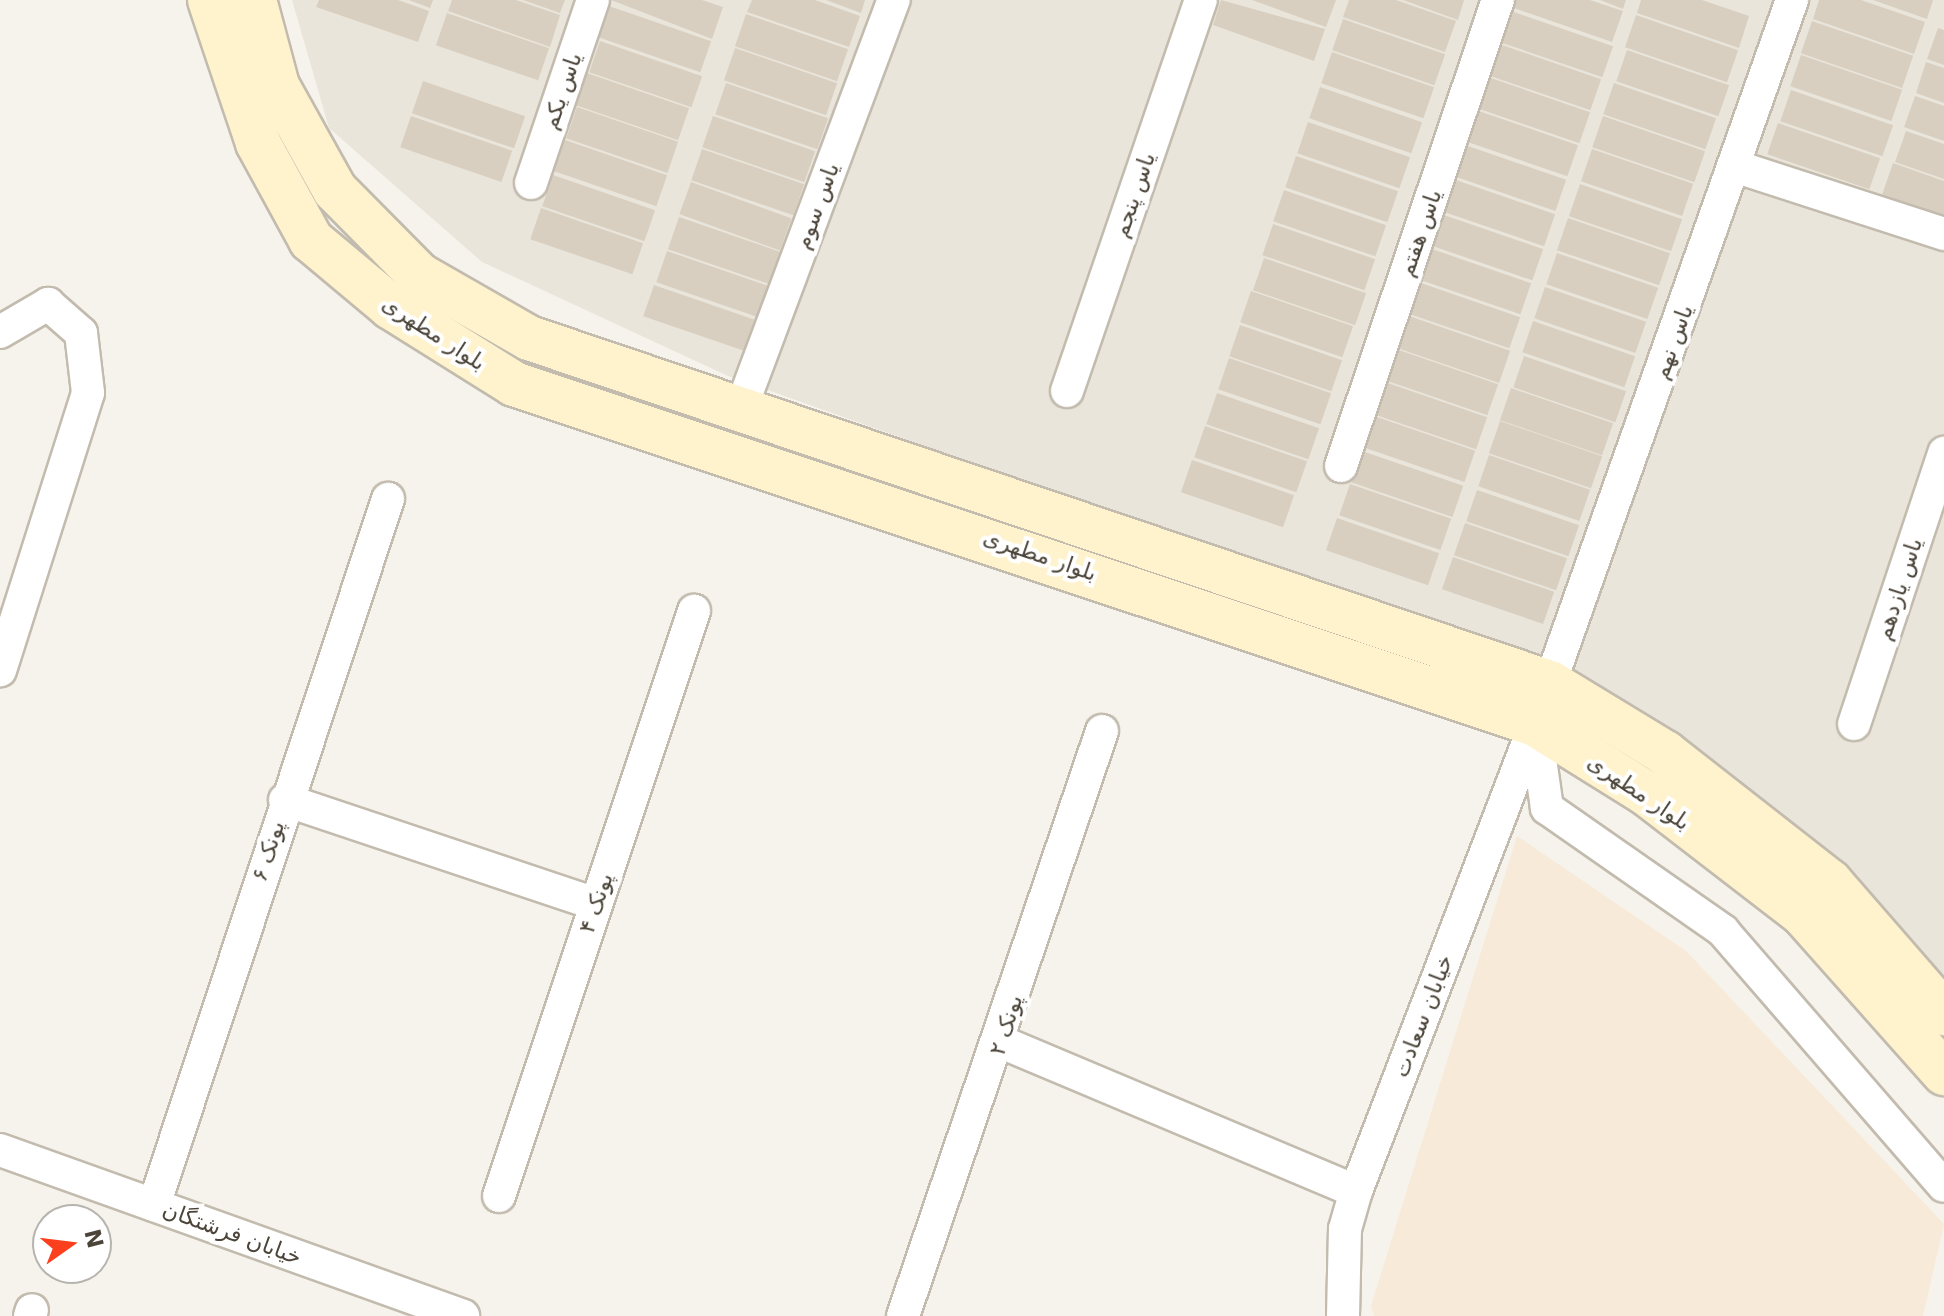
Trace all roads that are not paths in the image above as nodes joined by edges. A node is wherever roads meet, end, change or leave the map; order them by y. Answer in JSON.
{"nodes":[{"id":1,"x":210,"y":0,"type":"edge"},
{"id":2,"x":254,"y":0,"type":"edge"},
{"id":3,"x":593,"y":0,"type":"edge"},
{"id":4,"x":894,"y":0,"type":"edge"},
{"id":5,"x":1201,"y":0,"type":"edge"},
{"id":6,"x":1498,"y":0,"type":"edge"},
{"id":7,"x":1792,"y":0,"type":"edge"},
{"id":8,"x":1737,"y":167,"type":"junction"},
{"id":9,"x":531,"y":183,"type":"dead end"},
{"id":10,"x":1944,"y":234,"type":"edge"},
{"id":11,"x":0,"y":332,"type":"edge"},
{"id":12,"x":1067,"y":391,"type":"dead end"},
{"id":13,"x":740,"y":411,"type":"junction"},
{"id":14,"x":1944,"y":453,"type":"edge"},
{"id":15,"x":1341,"y":466,"type":"dead end"},
{"id":16,"x":388,"y":499,"type":"dead end"},
{"id":17,"x":694,"y":611,"type":"dead end"},
{"id":18,"x":0,"y":670,"type":"edge"},
{"id":19,"x":1550,"y":683,"type":"junction"},
{"id":20,"x":1535,"y":724,"type":"junction"},
{"id":21,"x":1854,"y":724,"type":"dead end"},
{"id":22,"x":1102,"y":731,"type":"dead end"},
{"id":23,"x":285,"y":800,"type":"junction"},
{"id":24,"x":1774,"y":865,"type":"junction"},
{"id":25,"x":596,"y":904,"type":"junction"},
{"id":26,"x":1944,"y":1013,"type":"edge"},
{"id":27,"x":1001,"y":1042,"type":"junction"},
{"id":28,"x":1944,"y":1073,"type":"edge"},
{"id":29,"x":0,"y":1150,"type":"edge"},
{"id":30,"x":1944,"y":1186,"type":"edge"},
{"id":31,"x":1356,"y":1191,"type":"junction"},
{"id":32,"x":499,"y":1196,"type":"dead end"},
{"id":33,"x":154,"y":1205,"type":"junction"},
{"id":34,"x":415,"y":1308,"type":"edge"},
{"id":35,"x":463,"y":1316,"type":"edge"},
{"id":36,"x":903,"y":1316,"type":"edge"},
{"id":37,"x":1343,"y":1316,"type":"edge"}],
"edges":[{"from":1,"to":20,"type":"main road","name":"بلوار مطهری"},
{"from":2,"to":13,"type":"main road","name":"بلوار مطهری"},
{"from":3,"to":9,"type":"street","name":"یاس یکم"},
{"from":4,"to":13,"type":"street","name":"یاس سوم"},
{"from":5,"to":12,"type":"street","name":"یاس پنجم"},
{"from":6,"to":15,"type":"street","name":"یاس هفتم"},
{"from":7,"to":8,"type":"street","name":"یاس نهم"},
{"from":8,"to":10,"type":"street"},
{"from":8,"to":19,"type":"street","name":"یاس نهم"},
{"from":11,"to":18,"type":"street"},
{"from":13,"to":19,"type":"main road","name":"بلوار مطهری"},
{"from":14,"to":21,"type":"street","name":"یاس یازدهم"},
{"from":16,"to":23,"type":"street","name":"پونک ۶"},
{"from":17,"to":25,"type":"street","name":"پونک ۴"},
{"from":19,"to":24,"type":"main road","name":"بلوار مطهری"},
{"from":20,"to":24,"type":"main road","name":"بلوار مطهری"},
{"from":20,"to":30,"type":"street"},
{"from":20,"to":31,"type":"street","name":"خیابان سعادت"},
{"from":22,"to":27,"type":"street","name":"پونک ۲"},
{"from":23,"to":25,"type":"street"},
{"from":23,"to":33,"type":"street","name":"پونک ۶"},
{"from":24,"to":26,"type":"main road","name":"بلوار مطهری"},
{"from":24,"to":28,"type":"main road","name":"بلوار مطهری"},
{"from":25,"to":32,"type":"street","name":"پونک ۴"},
{"from":27,"to":31,"type":"street"},
{"from":27,"to":36,"type":"street","name":"پونک ۲"},
{"from":29,"to":33,"type":"street","name":"خیابان فرشتگان"},
{"from":31,"to":37,"type":"street","name":"خیابان سعادت"},
{"from":33,"to":34,"type":"street","name":"خیابان فرشتگان"},
{"from":34,"to":35,"type":"street","name":"خیابان فرشتگان"}]}
